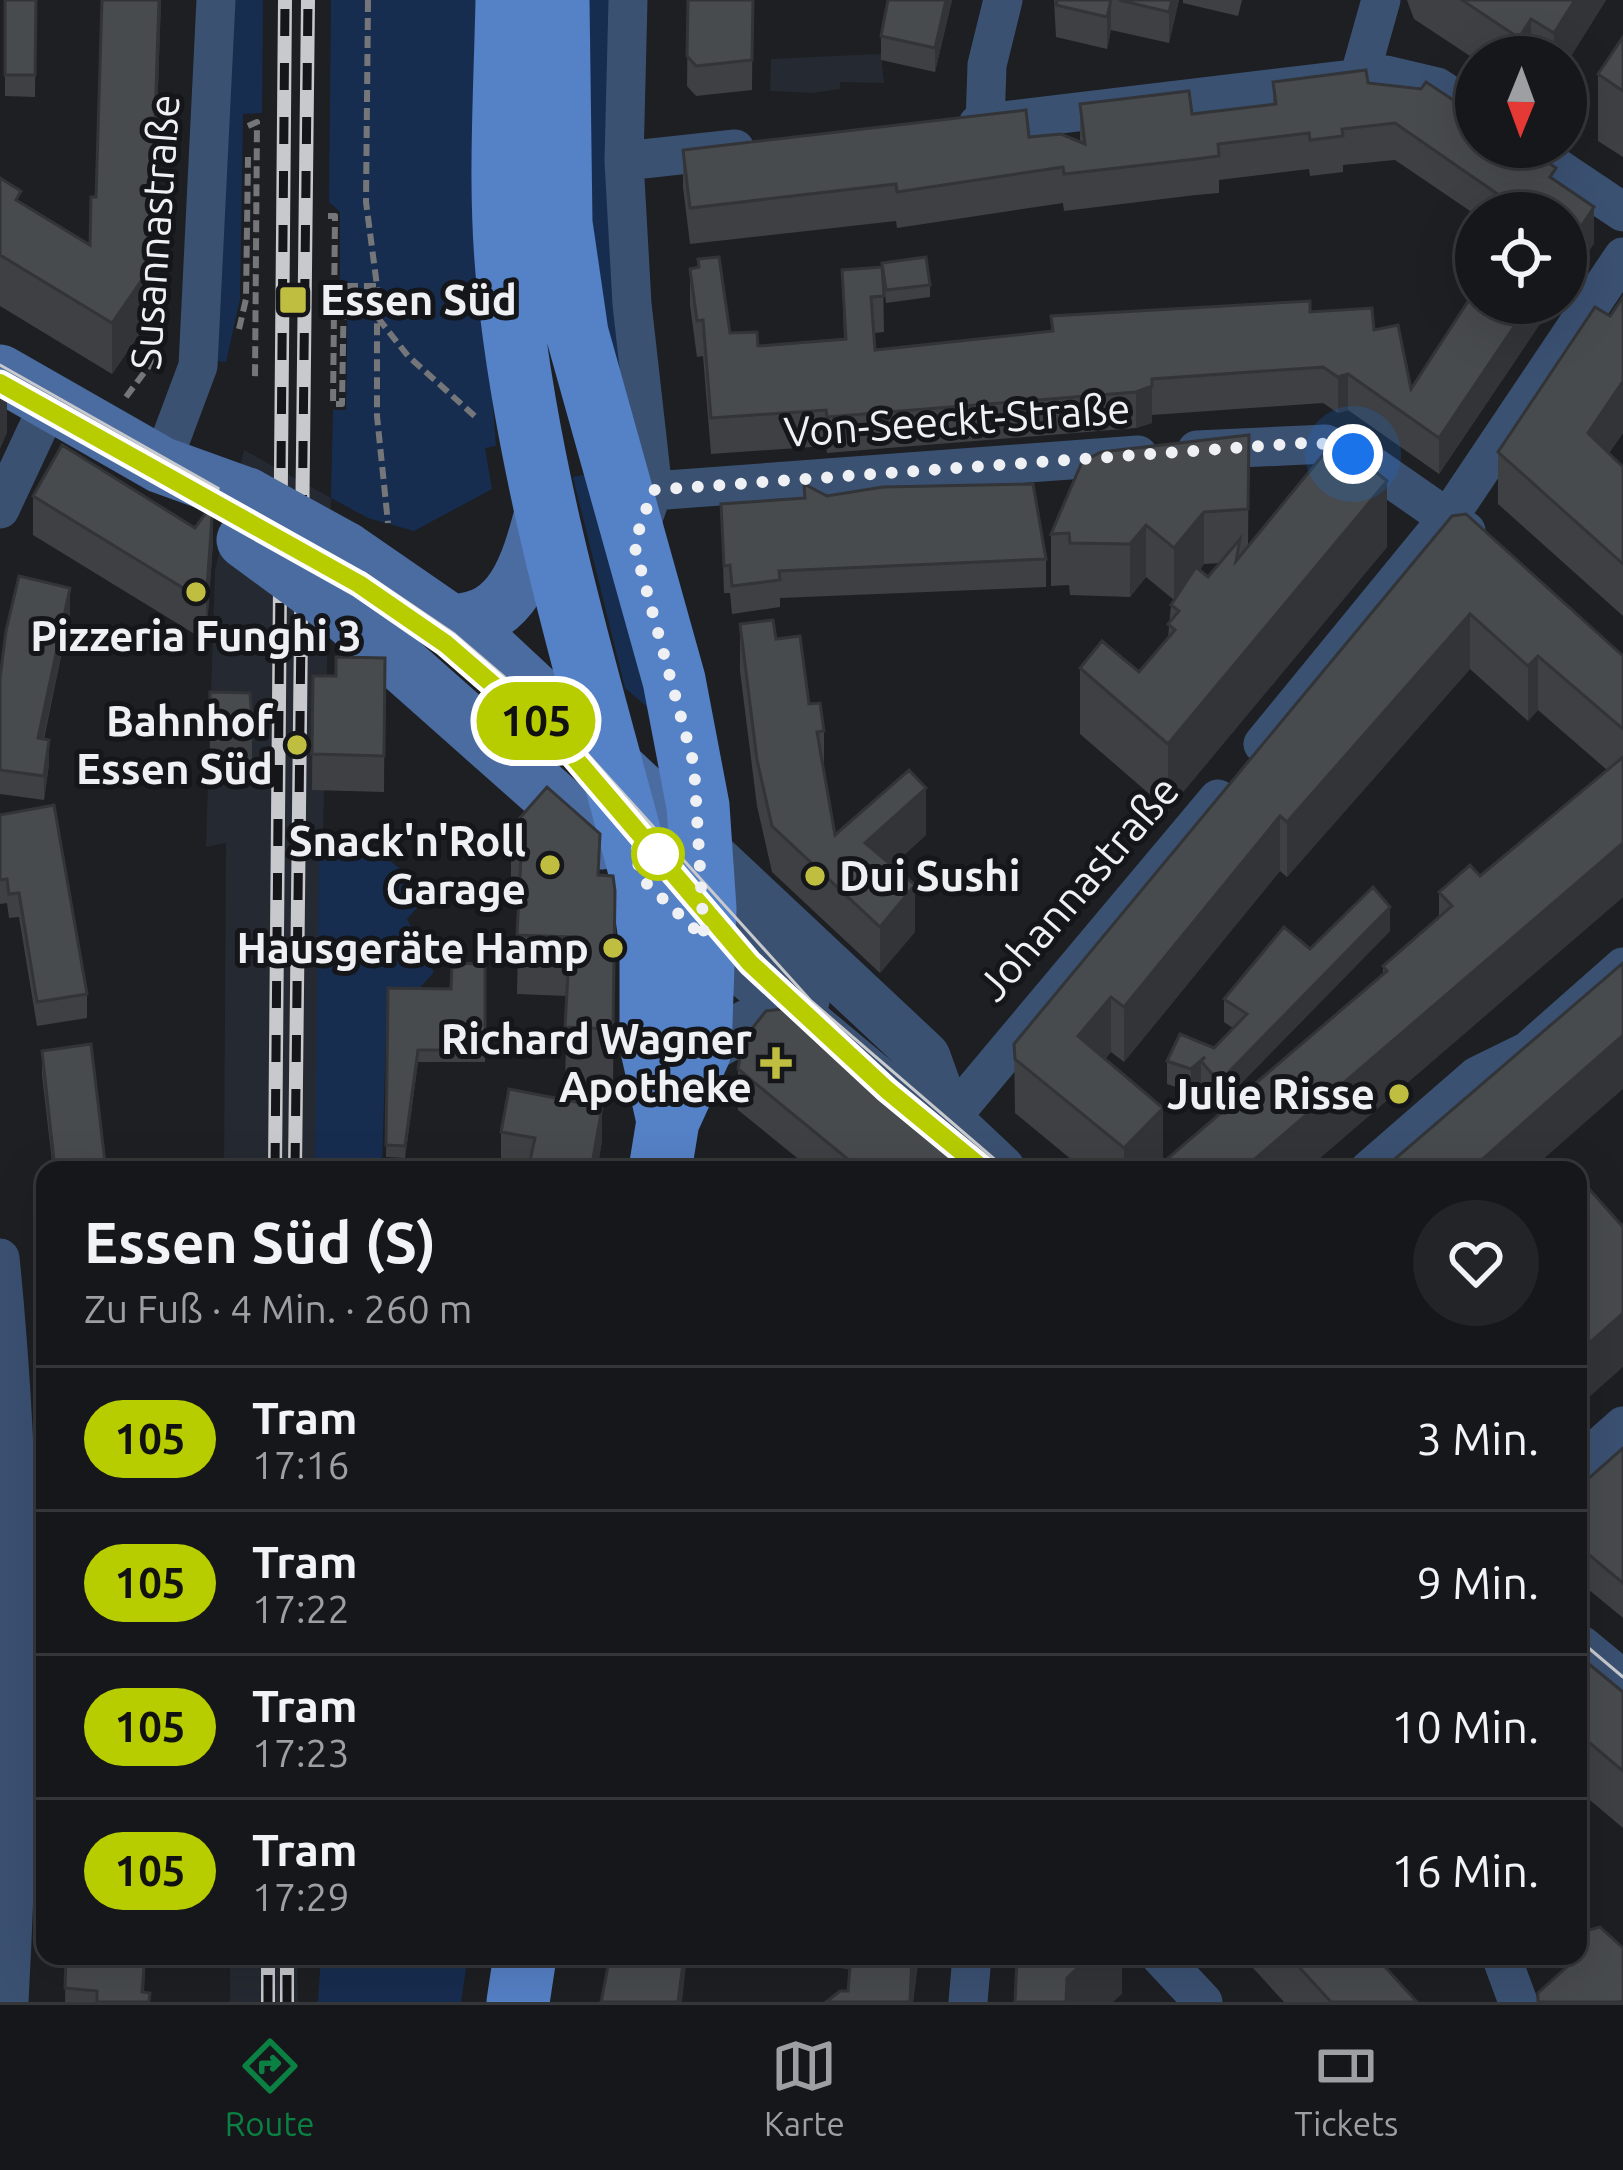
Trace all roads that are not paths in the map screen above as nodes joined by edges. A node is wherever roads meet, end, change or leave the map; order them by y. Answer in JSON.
{"nodes":[{"id":1,"x":216,"y":0,"type":"edge"},
{"id":2,"x":507,"y":0,"type":"edge"},
{"id":3,"x":558,"y":0,"type":"edge"},
{"id":4,"x":628,"y":0,"type":"edge"},
{"id":5,"x":1003,"y":0,"type":"edge"},
{"id":6,"x":1381,"y":0,"type":"edge"},
{"id":7,"x":1359,"y":78,"type":"junction"},
{"id":8,"x":1455,"y":102,"type":"edge"},
{"id":9,"x":986,"y":124,"type":"junction"},
{"id":10,"x":940,"y":128,"type":"edge"},
{"id":11,"x":782,"y":145,"type":"edge"},
{"id":12,"x":624,"y":161,"type":"junction"},
{"id":13,"x":1557,"y":168,"type":"edge"},
{"id":14,"x":1623,"y":212,"type":"edge"},
{"id":15,"x":1623,"y":257,"type":"edge"},
{"id":16,"x":0,"y":373,"type":"edge"},
{"id":17,"x":50,"y":402,"type":"junction"},
{"id":18,"x":161,"y":464,"type":"junction"},
{"id":19,"x":546,"y":502,"type":"junction"},
{"id":20,"x":0,"y":509,"type":"edge"},
{"id":21,"x":643,"y":517,"type":"junction"},
{"id":22,"x":1448,"y":518,"type":"junction"},
{"id":23,"x":1489,"y":550,"type":"edge"},
{"id":24,"x":359,"y":572,"type":"junction"},
{"id":25,"x":456,"y":640,"type":"junction"},
{"id":26,"x":493,"y":686,"type":"dead end"},
{"id":27,"x":590,"y":767,"type":"junction"},
{"id":28,"x":701,"y":847,"type":"junction"},
{"id":29,"x":642,"y":879,"type":"junction"},
{"id":30,"x":704,"y":938,"type":"junction"},
{"id":31,"x":1623,"y":967,"type":"edge"},
{"id":32,"x":795,"y":1017,"type":"junction"},
{"id":33,"x":700,"y":1051,"type":"junction"},
{"id":34,"x":948,"y":1121,"type":"junction"},
{"id":35,"x":664,"y":1146,"type":"edge"},
{"id":36,"x":990,"y":1161,"type":"edge"},
{"id":37,"x":1379,"y":1161,"type":"edge"},
{"id":38,"x":0,"y":1258,"type":"edge"},
{"id":39,"x":1623,"y":1426,"type":"edge"},
{"id":40,"x":8,"y":1442,"type":"edge"},
{"id":41,"x":1587,"y":1458,"type":"edge"},
{"id":42,"x":1587,"y":1657,"type":"edge"},
{"id":43,"x":1623,"y":1687,"type":"edge"},
{"id":44,"x":523,"y":1965,"type":"edge"},
{"id":45,"x":971,"y":1965,"type":"edge"},
{"id":46,"x":1168,"y":1965,"type":"edge"},
{"id":47,"x":1504,"y":1965,"type":"edge"},
{"id":48,"x":9,"y":2002,"type":"edge"},
{"id":49,"x":518,"y":2002,"type":"edge"},
{"id":50,"x":968,"y":2002,"type":"edge"},
{"id":51,"x":1203,"y":2002,"type":"edge"},
{"id":52,"x":1518,"y":2002,"type":"edge"}],
"edges":[{"from":1,"to":18,"type":"street","name":"Susannastraße"},
{"from":2,"to":19,"type":"main road"},
{"from":3,"to":21,"type":"main road"},
{"from":4,"to":12,"type":"street"},
{"from":5,"to":9,"type":"street"},
{"from":6,"to":7,"type":"street"},
{"from":7,"to":8,"type":"street"},
{"from":7,"to":9,"type":"street"},
{"from":9,"to":10,"type":"street"},
{"from":11,"to":12,"type":"street"},
{"from":12,"to":21,"type":"street"},
{"from":13,"to":14,"type":"street"},
{"from":15,"to":22,"type":"street","name":"Johannastraße"},
{"from":16,"to":17,"type":"main road"},
{"from":17,"to":18,"type":"main road"},
{"from":17,"to":20,"type":"street"},
{"from":18,"to":24,"type":"main road","bridge":true},
{"from":19,"to":25,"type":"main road"},
{"from":19,"to":27,"type":"main road"},
{"from":21,"to":22,"type":"street","name":"Von-Seeckt-Straße"},
{"from":21,"to":28,"type":"main road"},
{"from":22,"to":23,"type":"street","name":"Von-Seeckt-Straße"},
{"from":22,"to":34,"type":"street","name":"Johannastraße"},
{"from":24,"to":25,"type":"main road"},
{"from":24,"to":29,"type":"main road"},
{"from":25,"to":27,"type":"main road"},
{"from":26,"to":27,"type":"lane"},
{"from":27,"to":28,"type":"main road"},
{"from":27,"to":29,"type":"main road"},
{"from":28,"to":30,"type":"main road"},
{"from":28,"to":34,"type":"street"},
{"from":29,"to":30,"type":"main road"},
{"from":29,"to":35,"type":"main road"},
{"from":30,"to":32,"type":"street"},
{"from":30,"to":33,"type":"main road"},
{"from":31,"to":37,"type":"street"},
{"from":32,"to":33,"type":"street"},
{"from":32,"to":34,"type":"street"},
{"from":33,"to":35,"type":"main road"},
{"from":34,"to":36,"type":"street"},
{"from":38,"to":40,"type":"street"},
{"from":39,"to":41,"type":"street"},
{"from":40,"to":48,"type":"street"},
{"from":42,"to":43,"type":"street"},
{"from":44,"to":49,"type":"main road"},
{"from":45,"to":50,"type":"street"},
{"from":46,"to":51,"type":"street"},
{"from":47,"to":52,"type":"street"}]}
